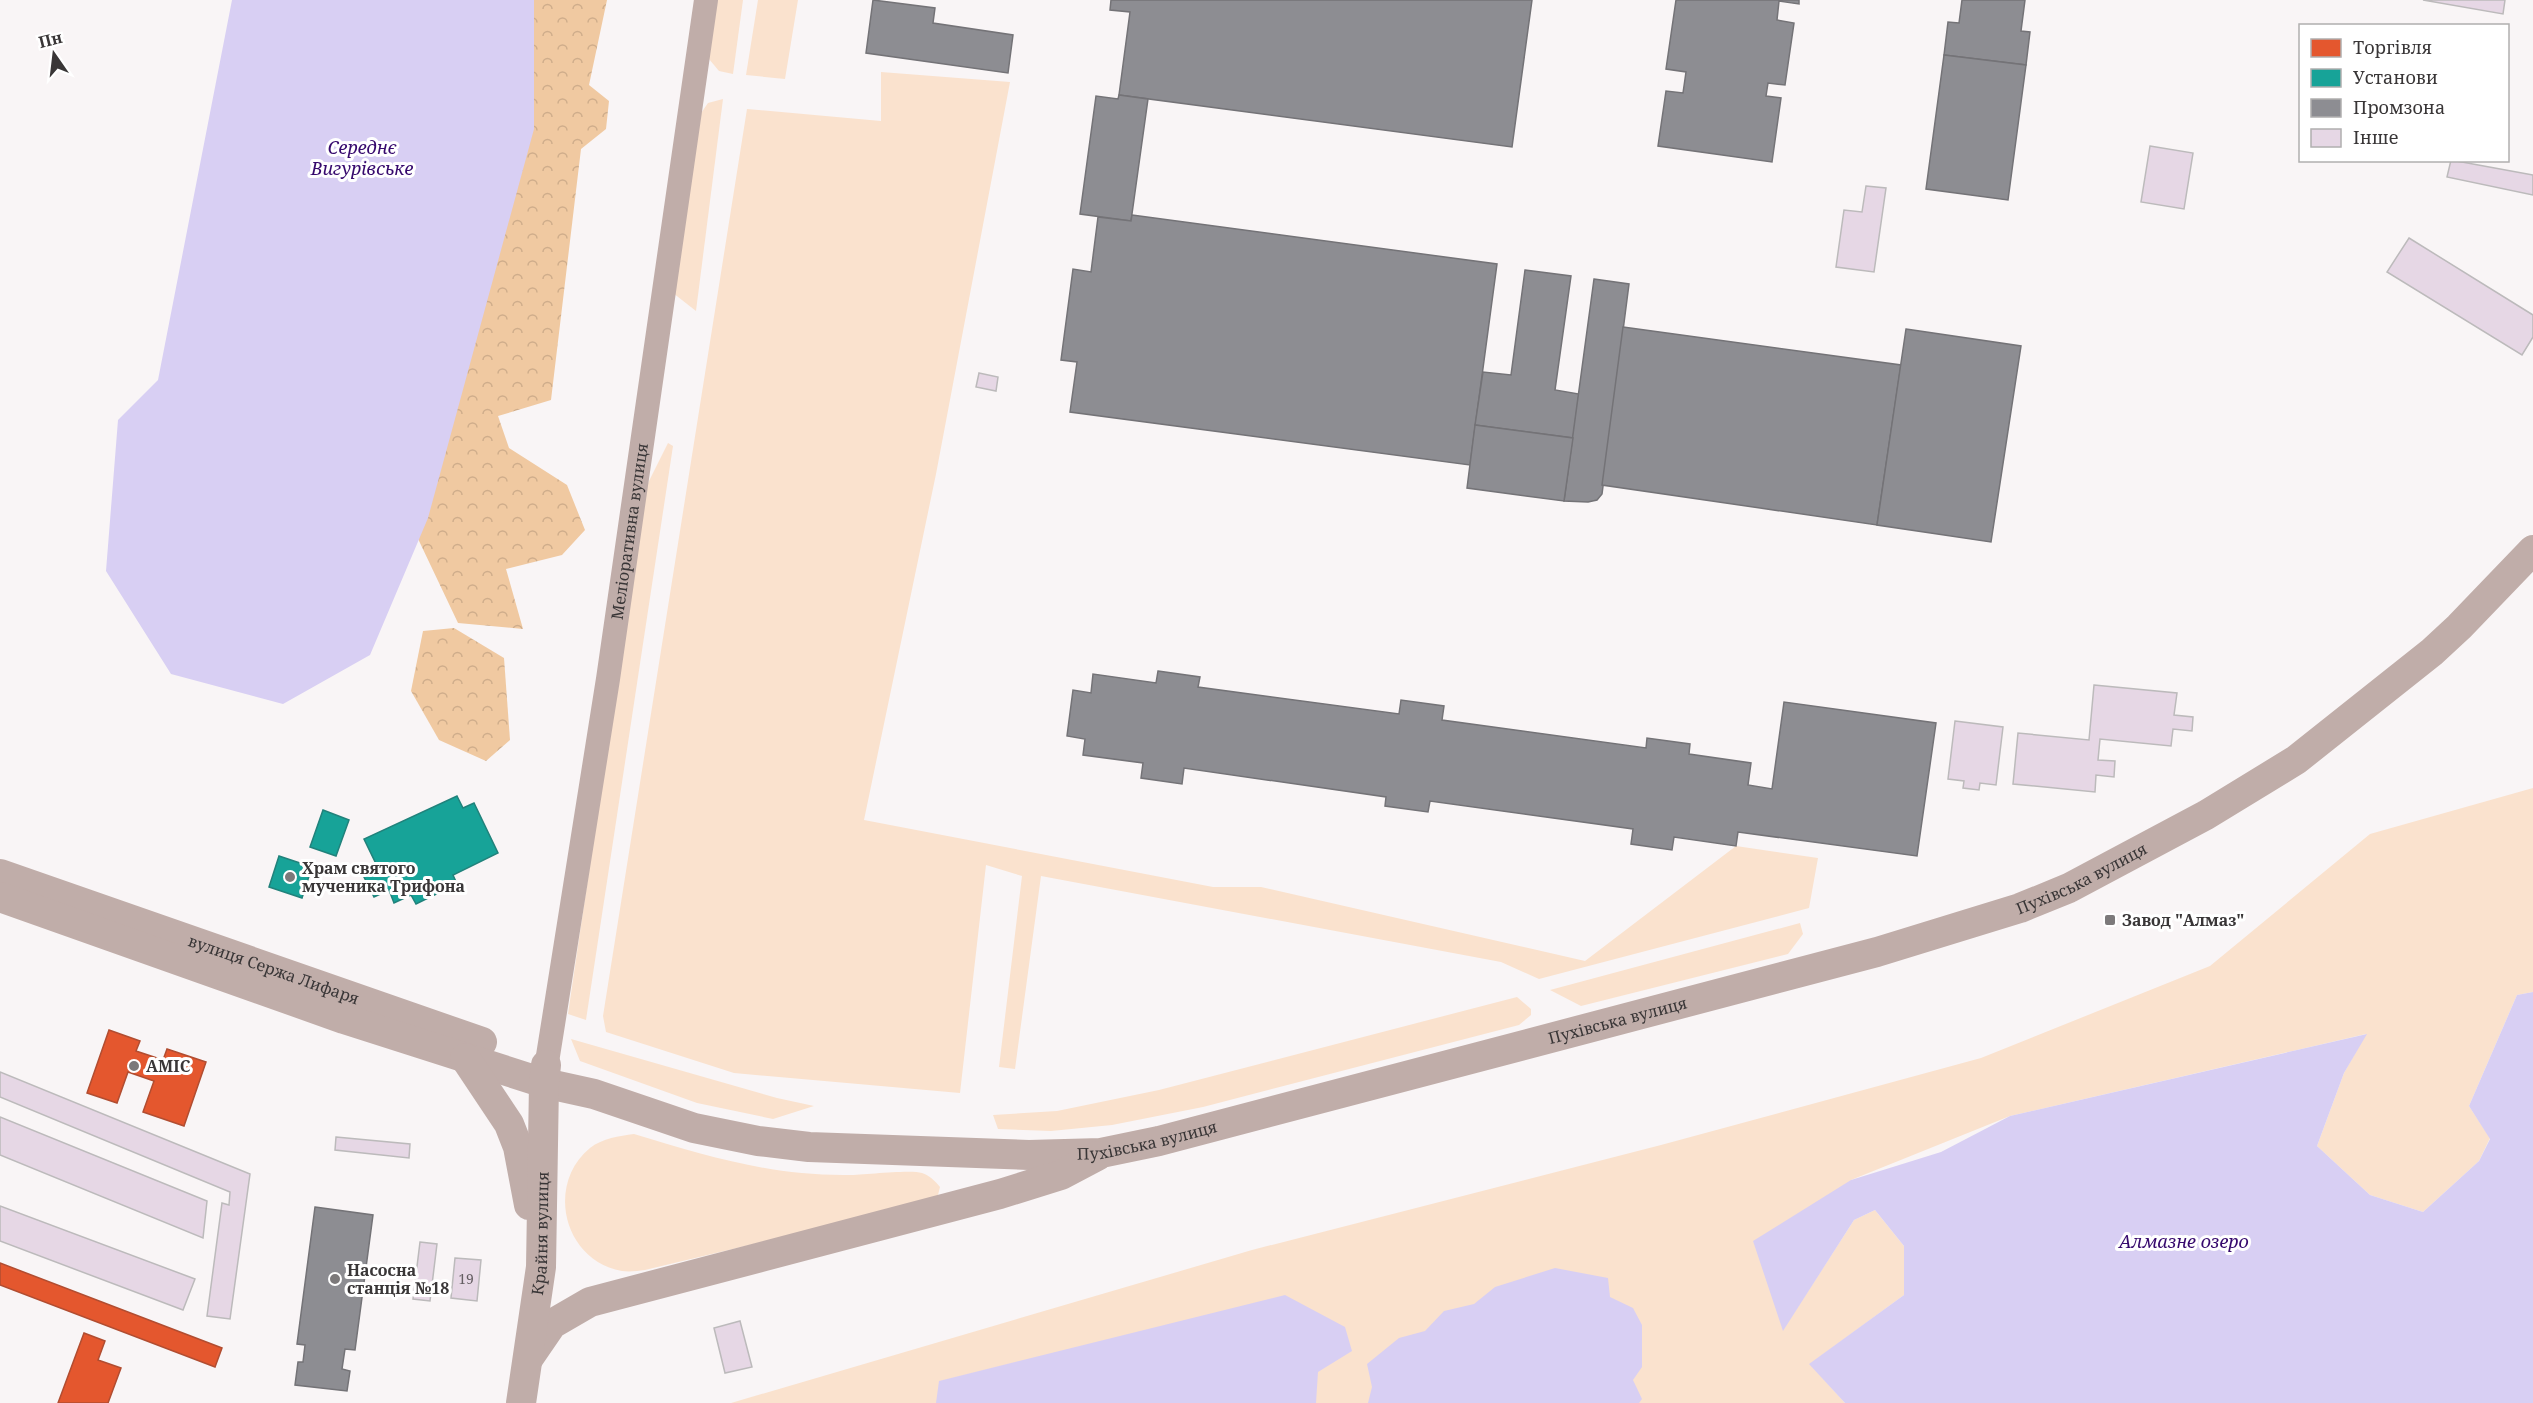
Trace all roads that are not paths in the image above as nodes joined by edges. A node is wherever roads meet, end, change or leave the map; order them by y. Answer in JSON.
{"nodes":[{"id":1,"x":706,"y":0,"type":"edge"},
{"id":2,"x":2533,"y":550,"type":"edge"},
{"id":3,"x":0,"y":874,"type":"edge"},
{"id":4,"x":0,"y":897,"type":"edge"},
{"id":5,"x":465,"y":1058,"type":"junction"},
{"id":6,"x":545,"y":1072,"type":"junction"},
{"id":7,"x":1101,"y":1153,"type":"junction"},
{"id":8,"x":541,"y":1267,"type":"junction"},
{"id":9,"x":528,"y":1359,"type":"junction"},
{"id":10,"x":521,"y":1403,"type":"edge"}],
"edges":[{"from":1,"to":6,"type":"street","name":"Меліоративна вулиця"},
{"from":2,"to":7,"type":"street","name":"Пухівська вулиця"},
{"from":3,"to":6,"type":"street","name":"вулиця Сержа Лифаря"},
{"from":4,"to":5,"type":"street","name":"вулиця Сержа Лифаря"},
{"from":5,"to":6,"type":"street","name":"вулиця Сержа Лифаря"},
{"from":5,"to":8,"type":"street"},
{"from":6,"to":7,"type":"street","name":"Пухівська вулиця"},
{"from":6,"to":8,"type":"street","name":"Крайня вулиця"},
{"from":7,"to":9,"type":"street"},
{"from":8,"to":9,"type":"street","name":"Крайня вулиця"},
{"from":9,"to":10,"type":"street","name":"Крайня вулиця"}]}
